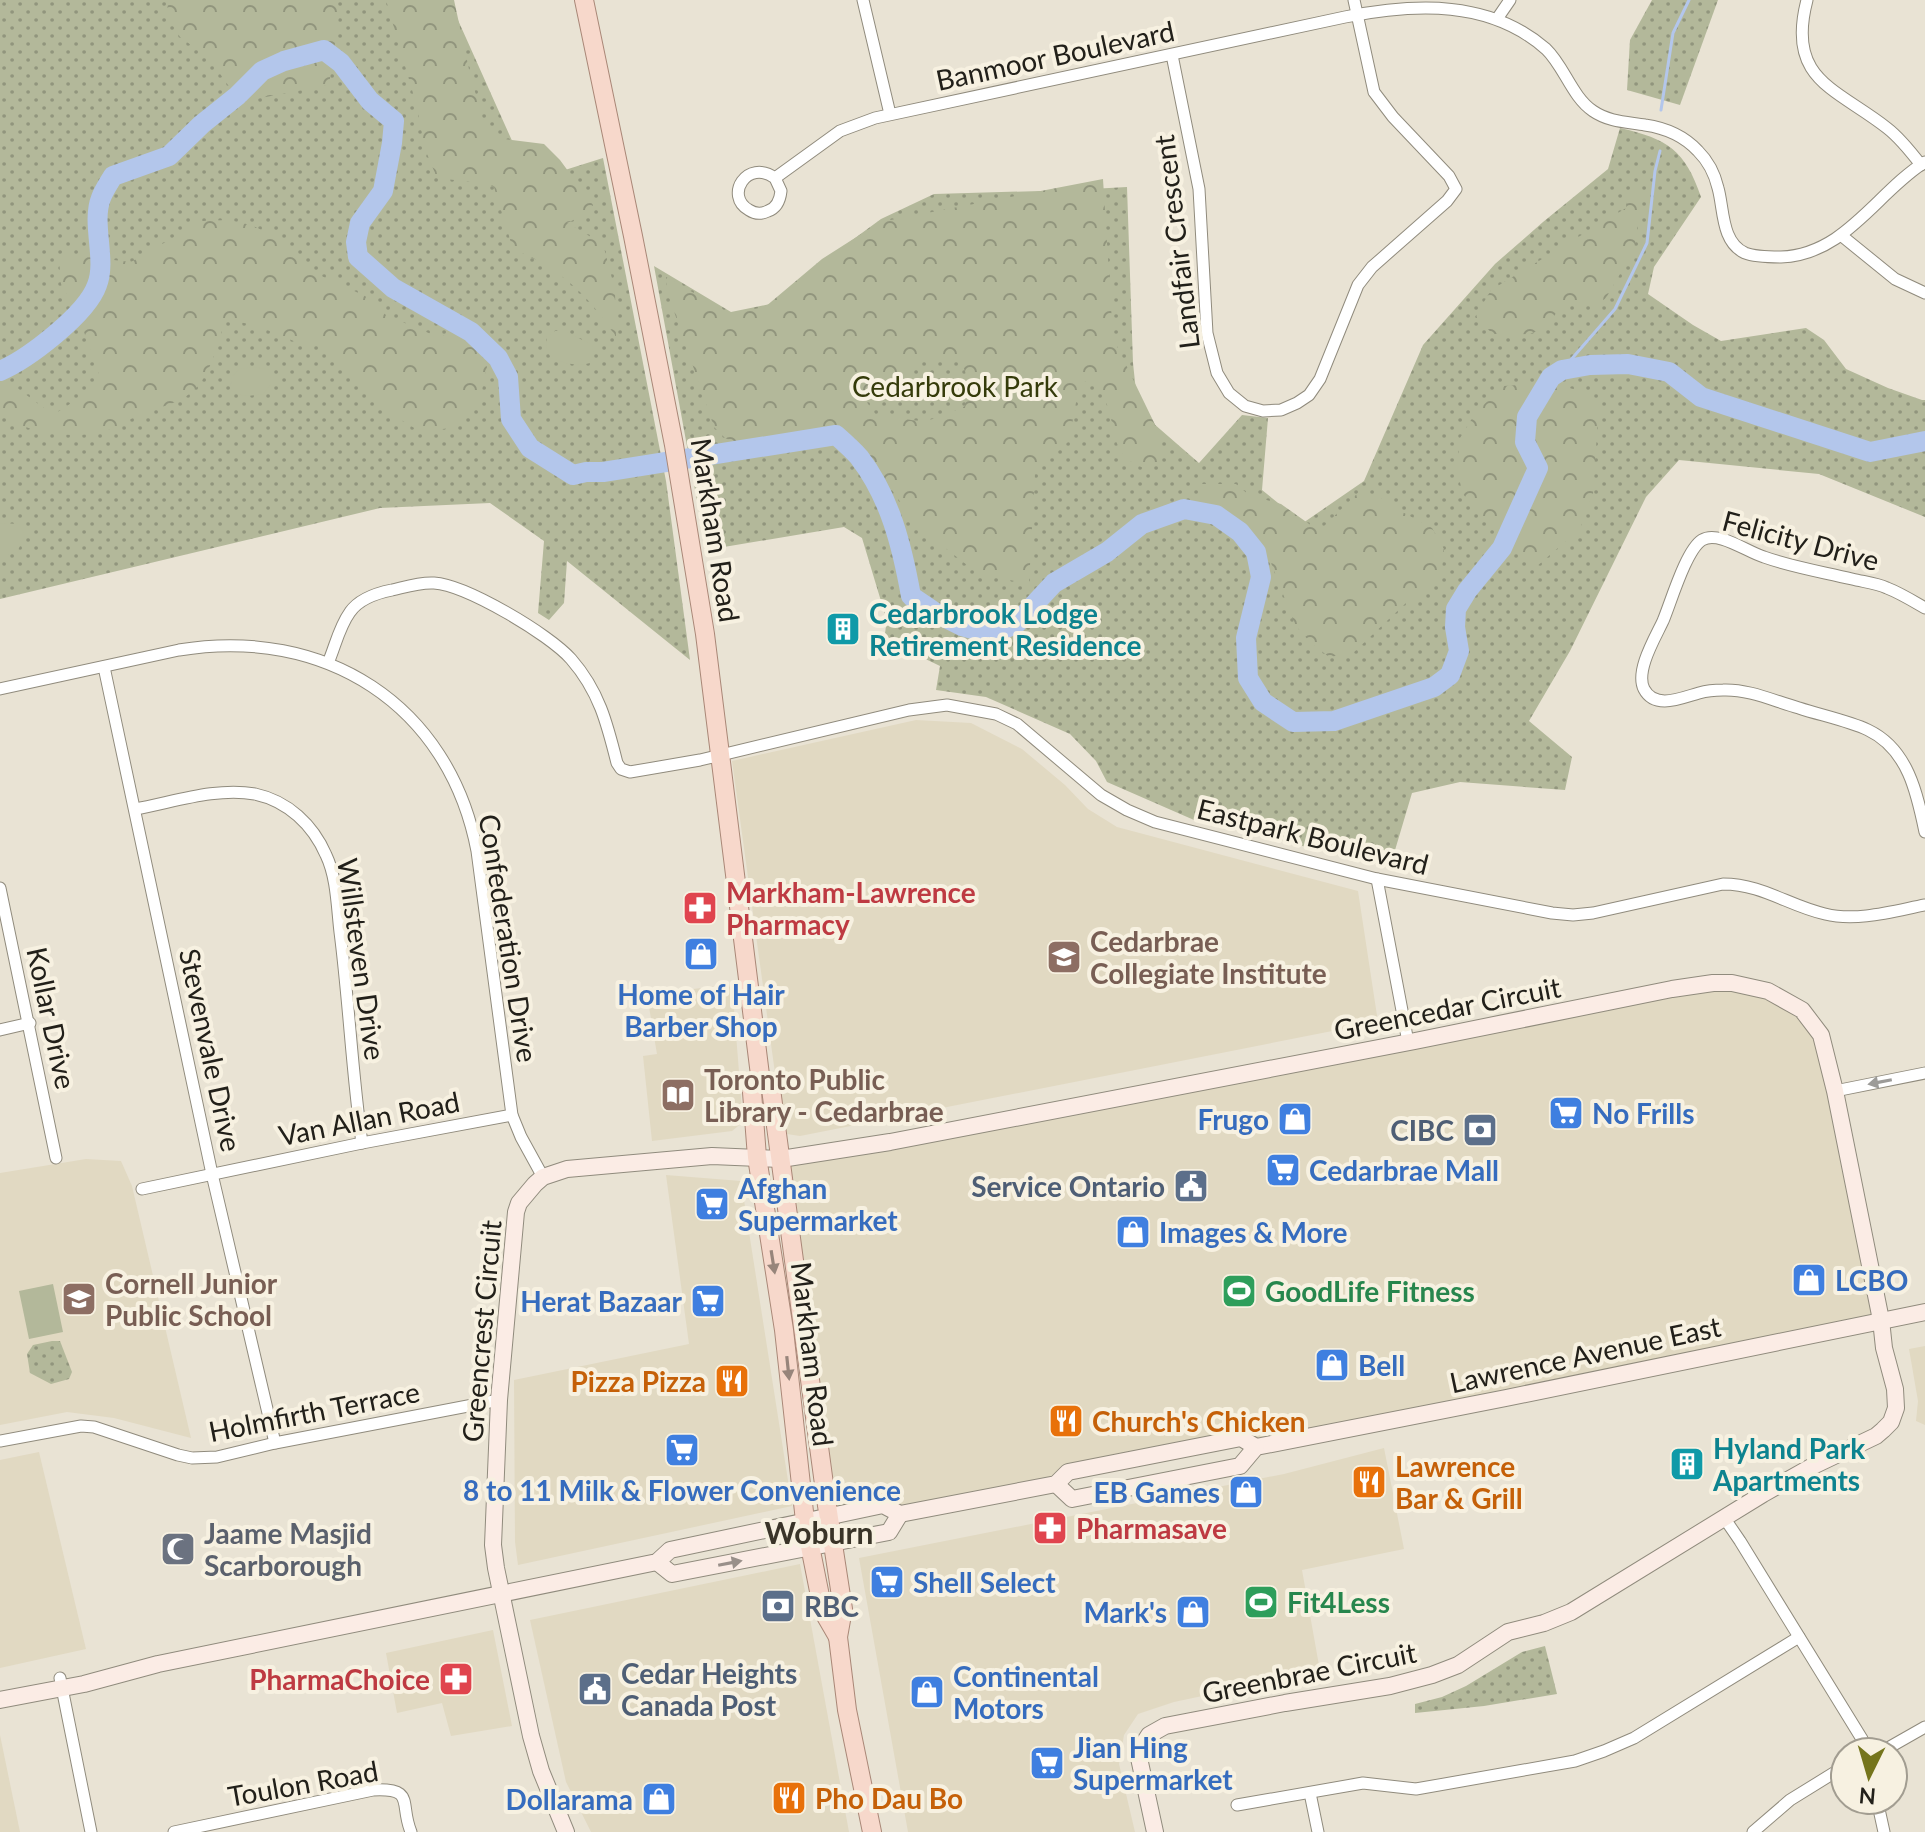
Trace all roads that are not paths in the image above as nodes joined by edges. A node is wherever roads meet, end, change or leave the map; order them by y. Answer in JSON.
{"nodes":[{"id":1,"x":584,"y":0,"type":"edge"},
{"id":2,"x":863,"y":0,"type":"edge"},
{"id":3,"x":1354,"y":0,"type":"edge"},
{"id":4,"x":1510,"y":0,"type":"edge"},
{"id":5,"x":1807,"y":0,"type":"edge"},
{"id":6,"x":1357,"y":15,"type":"junction"},
{"id":7,"x":1499,"y":16,"type":"junction"},
{"id":8,"x":1172,"y":55,"type":"junction"},
{"id":9,"x":890,"y":114,"type":"junction"},
{"id":10,"x":1923,"y":163,"type":"edge"},
{"id":11,"x":775,"y":178,"type":"dead end"},
{"id":12,"x":1842,"y":236,"type":"junction"},
{"id":13,"x":1925,"y":293,"type":"edge"},
{"id":14,"x":1925,"y":608,"type":"edge"},
{"id":15,"x":328,"y":663,"type":"junction"},
{"id":16,"x":104,"y":667,"type":"junction"},
{"id":17,"x":0,"y":689,"type":"edge"},
{"id":18,"x":720,"y":755,"type":"junction"},
{"id":19,"x":135,"y":809,"type":"junction"},
{"id":20,"x":1925,"y":832,"type":"edge"},
{"id":21,"x":1377,"y":879,"type":"junction"},
{"id":22,"x":0,"y":888,"type":"edge"},
{"id":23,"x":1925,"y":905,"type":"edge"},
{"id":24,"x":30,"y":1023,"type":"junction"},
{"id":25,"x":0,"y":1030,"type":"edge"},
{"id":26,"x":1408,"y":1042,"type":"junction"},
{"id":27,"x":1925,"y":1073,"type":"edge"},
{"id":28,"x":760,"y":1075,"type":"junction"},
{"id":29,"x":1835,"y":1091,"type":"junction"},
{"id":30,"x":512,"y":1115,"type":"junction"},
{"id":31,"x":362,"y":1143,"type":"junction"},
{"id":32,"x":757,"y":1157,"type":"junction"},
{"id":33,"x":56,"y":1158,"type":"dead end"},
{"id":34,"x":781,"y":1159,"type":"junction"},
{"id":35,"x":212,"y":1174,"type":"junction"},
{"id":36,"x":543,"y":1177,"type":"junction"},
{"id":37,"x":142,"y":1189,"type":"dead end"},
{"id":38,"x":1925,"y":1312,"type":"edge"},
{"id":39,"x":1881,"y":1320,"type":"junction"},
{"id":40,"x":499,"y":1400,"type":"junction"},
{"id":41,"x":0,"y":1441,"type":"edge"},
{"id":42,"x":275,"y":1443,"type":"junction"},
{"id":43,"x":1256,"y":1447,"type":"junction"},
{"id":44,"x":1056,"y":1484,"type":"junction"},
{"id":45,"x":900,"y":1514,"type":"junction"},
{"id":46,"x":828,"y":1516,"type":"junction"},
{"id":47,"x":1725,"y":1519,"type":"junction"},
{"id":48,"x":805,"y":1521,"type":"junction"},
{"id":49,"x":833,"y":1543,"type":"junction"},
{"id":50,"x":811,"y":1547,"type":"junction"},
{"id":51,"x":657,"y":1562,"type":"junction"},
{"id":52,"x":501,"y":1594,"type":"junction"},
{"id":53,"x":838,"y":1637,"type":"junction"},
{"id":54,"x":1799,"y":1637,"type":"junction"},
{"id":55,"x":61,"y":1683,"type":"junction"},
{"id":56,"x":0,"y":1697,"type":"edge"},
{"id":57,"x":1860,"y":1736,"type":"edge"},
{"id":58,"x":1829,"y":1776,"type":"edge"},
{"id":59,"x":1310,"y":1793,"type":"junction"},
{"id":60,"x":1237,"y":1805,"type":"dead end"},
{"id":61,"x":91,"y":1832,"type":"edge"},
{"id":62,"x":174,"y":1832,"type":"edge"},
{"id":63,"x":411,"y":1832,"type":"edge"},
{"id":64,"x":566,"y":1832,"type":"edge"},
{"id":65,"x":872,"y":1832,"type":"edge"},
{"id":66,"x":1155,"y":1832,"type":"edge"},
{"id":67,"x":1318,"y":1832,"type":"edge"},
{"id":68,"x":1753,"y":1832,"type":"edge"}],
"edges":[{"from":1,"to":18,"type":"main road","name":"Markham Road"},
{"from":2,"to":9,"type":"street"},
{"from":3,"to":6,"type":"street"},
{"from":4,"to":7,"type":"street"},
{"from":5,"to":10,"type":"street"},
{"from":6,"to":7,"type":"street","name":"Banmoor Boulevard"},
{"from":6,"to":8,"type":"street","name":"Banmoor Boulevard"},
{"from":6,"to":8,"type":"street","name":"Landfair Crescent"},
{"from":7,"to":12,"type":"street","name":"Banmoor Boulevard"},
{"from":8,"to":9,"type":"street","name":"Banmoor Boulevard"},
{"from":9,"to":11,"type":"street","name":"Banmoor Boulevard"},
{"from":10,"to":12,"type":"street","name":"Banmoor Boulevard"},
{"from":12,"to":13,"type":"street"},
{"from":14,"to":20,"type":"street","name":"Felicity Drive"},
{"from":15,"to":16,"type":"street","name":"Confederation Drive"},
{"from":15,"to":18,"type":"street","name":"Eastpark Boulevard"},
{"from":15,"to":30,"type":"street","name":"Confederation Drive"},
{"from":16,"to":17,"type":"street","name":"Confederation Drive"},
{"from":16,"to":19,"type":"street","name":"Stevenvale Drive"},
{"from":18,"to":21,"type":"street","name":"Eastpark Boulevard"},
{"from":18,"to":28,"type":"main road","name":"Markham Road"},
{"from":19,"to":31,"type":"street","name":"Willsteven Drive"},
{"from":19,"to":35,"type":"street","name":"Stevenvale Drive"},
{"from":21,"to":23,"type":"street","name":"Eastpark Boulevard"},
{"from":21,"to":26,"type":"street"},
{"from":22,"to":24,"type":"street","name":"Kollar Drive"},
{"from":24,"to":25,"type":"street"},
{"from":24,"to":33,"type":"street","name":"Kollar Drive"},
{"from":26,"to":29,"type":"street","name":"Greencedar Circuit"},
{"from":26,"to":34,"type":"street","name":"Greencedar Circuit"},
{"from":27,"to":29,"type":"street","one_way":true},
{"from":28,"to":32,"type":"main road","name":"Markham Road"},
{"from":28,"to":34,"type":"main road","name":"Markham Road"},
{"from":29,"to":39,"type":"street","name":"Greencedar Circuit"},
{"from":30,"to":31,"type":"street","name":"Van Allan Road"},
{"from":30,"to":36,"type":"street","name":"Confederation Drive"},
{"from":31,"to":35,"type":"street","name":"Van Allan Road"},
{"from":32,"to":34,"type":"street"},
{"from":32,"to":36,"type":"street"},
{"from":32,"to":48,"type":"main road","name":"Markham Road","one_way":true},
{"from":34,"to":46,"type":"main road","name":"Markham Road"},
{"from":35,"to":37,"type":"street","name":"Van Allan Road"},
{"from":35,"to":42,"type":"street","name":"Stevenvale Drive"},
{"from":36,"to":40,"type":"street","name":"Greencrest Circuit"},
{"from":38,"to":39,"type":"street","name":"Lawrence Avenue East"},
{"from":39,"to":43,"type":"street","name":"Lawrence Avenue East"},
{"from":39,"to":47,"type":"street","name":"Greenbrae Circuit"},
{"from":40,"to":42,"type":"street","name":"Holmfirth Terrace"},
{"from":40,"to":52,"type":"street","name":"Greencrest Circuit"},
{"from":41,"to":42,"type":"street","name":"Holmfirth Terrace"},
{"from":43,"to":44,"type":"street","name":"Lawrence Avenue East"},
{"from":43,"to":44,"type":"street","name":"Lawrence Avenue East"},
{"from":44,"to":45,"type":"street","name":"Lawrence Avenue East"},
{"from":45,"to":46,"type":"street","name":"Lawrence Avenue East"},
{"from":45,"to":49,"type":"street","name":"Lawrence Avenue East"},
{"from":46,"to":48,"type":"street","name":"Lawrence Avenue East"},
{"from":46,"to":49,"type":"main road","name":"Markham Road"},
{"from":47,"to":54,"type":"street"},
{"from":47,"to":66,"type":"street","name":"Greenbrae Circuit"},
{"from":48,"to":50,"type":"main road","name":"Markham Road"},
{"from":48,"to":51,"type":"street","name":"Lawrence Avenue East"},
{"from":49,"to":50,"type":"street","name":"Lawrence Avenue East"},
{"from":49,"to":53,"type":"main road","name":"Markham Road"},
{"from":51,"to":50,"type":"street","name":"Lawrence Avenue East","one_way":true},
{"from":50,"to":53,"type":"main road","name":"Markham Road"},
{"from":51,"to":52,"type":"street","name":"Lawrence Avenue East"},
{"from":52,"to":55,"type":"street","name":"Lawrence Avenue East"},
{"from":52,"to":64,"type":"street","name":"Greencrest Circuit"},
{"from":53,"to":65,"type":"main road","name":"Markham Road"},
{"from":54,"to":57,"type":"street"},
{"from":54,"to":59,"type":"street"},
{"from":55,"to":56,"type":"street","name":"Lawrence Avenue East"},
{"from":55,"to":61,"type":"street"},
{"from":58,"to":68,"type":"street"},
{"from":59,"to":60,"type":"street"},
{"from":59,"to":67,"type":"street"},
{"from":62,"to":63,"type":"street","name":"Toulon Road"}]}
